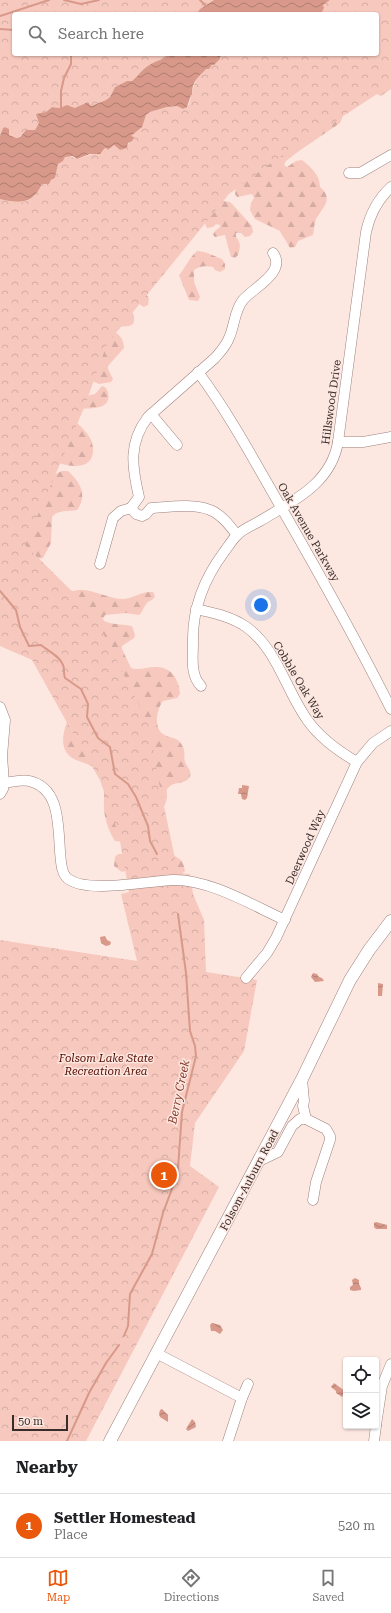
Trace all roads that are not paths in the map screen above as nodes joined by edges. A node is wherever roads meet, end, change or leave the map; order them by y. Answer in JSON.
{"nodes":[{"id":1,"x":391,"y":155,"type":"edge"},
{"id":2,"x":349,"y":173,"type":"dead end"},
{"id":3,"x":391,"y":186,"type":"edge"},
{"id":4,"x":273,"y":253,"type":"dead end"},
{"id":5,"x":198,"y":372,"type":"junction"},
{"id":6,"x":151,"y":414,"type":"junction"},
{"id":7,"x":391,"y":437,"type":"edge"},
{"id":8,"x":338,"y":442,"type":"junction"},
{"id":9,"x":177,"y":445,"type":"dead end"},
{"id":10,"x":139,"y":497,"type":"junction"},
{"id":11,"x":131,"y":508,"type":"junction"},
{"id":12,"x":151,"y":508,"type":"junction"},
{"id":13,"x":281,"y":508,"type":"junction"},
{"id":14,"x":237,"y":535,"type":"junction"},
{"id":15,"x":100,"y":564,"type":"dead end"},
{"id":16,"x":196,"y":609,"type":"junction"},
{"id":17,"x":201,"y":686,"type":"dead end"},
{"id":18,"x":0,"y":707,"type":"edge"},
{"id":19,"x":391,"y":709,"type":"edge"},
{"id":20,"x":391,"y":731,"type":"edge"},
{"id":21,"x":356,"y":762,"type":"junction"},
{"id":22,"x":4,"y":783,"type":"junction"},
{"id":23,"x":0,"y":794,"type":"edge"},
{"id":24,"x":284,"y":920,"type":"junction"},
{"id":25,"x":391,"y":921,"type":"edge"},
{"id":26,"x":246,"y":978,"type":"dead end"},
{"id":27,"x":302,"y":1079,"type":"junction"},
{"id":28,"x":306,"y":1119,"type":"junction"},
{"id":29,"x":259,"y":1161,"type":"junction"},
{"id":30,"x":313,"y":1200,"type":"dead end"},
{"id":31,"x":156,"y":1353,"type":"junction"},
{"id":32,"x":391,"y":1364,"type":"edge"},
{"id":33,"x":248,"y":1384,"type":"dead end"},
{"id":34,"x":242,"y":1398,"type":"junction"},
{"id":35,"x":379,"y":1406,"type":"edge"},
{"id":36,"x":376,"y":1429,"type":"edge"},
{"id":37,"x":110,"y":1441,"type":"edge"},
{"id":38,"x":228,"y":1441,"type":"edge"},
{"id":39,"x":374,"y":1441,"type":"edge"}],
"edges":[{"from":1,"to":2,"type":"street"},
{"from":3,"to":8,"type":"street","name":"Hillswood Drive"},
{"from":4,"to":5,"type":"street"},
{"from":5,"to":6,"type":"street"},
{"from":5,"to":13,"type":"street","name":"Oak Avenue Parkway"},
{"from":6,"to":9,"type":"street"},
{"from":6,"to":10,"type":"street"},
{"from":7,"to":8,"type":"street"},
{"from":8,"to":13,"type":"street","name":"Hillswood Drive"},
{"from":10,"to":11,"type":"street"},
{"from":10,"to":12,"type":"street"},
{"from":11,"to":12,"type":"street"},
{"from":11,"to":15,"type":"street"},
{"from":12,"to":14,"type":"street"},
{"from":13,"to":14,"type":"street","name":"Hillswood Drive"},
{"from":13,"to":19,"type":"street","name":"Oak Avenue Parkway"},
{"from":14,"to":16,"type":"street","name":"Hillswood Drive"},
{"from":16,"to":17,"type":"street","name":"Hillswood Drive"},
{"from":16,"to":21,"type":"street","name":"Cobble Oak Way"},
{"from":18,"to":22,"type":"street"},
{"from":20,"to":21,"type":"street","name":"Deerwood Way"},
{"from":21,"to":24,"type":"street","name":"Deerwood Way"},
{"from":22,"to":23,"type":"street"},
{"from":22,"to":24,"type":"street"},
{"from":24,"to":26,"type":"street","name":"Deerwood Way"},
{"from":25,"to":27,"type":"main road","name":"Folsom-Auburn Road"},
{"from":27,"to":28,"type":"street"},
{"from":27,"to":29,"type":"main road","name":"Folsom-Auburn Road"},
{"from":28,"to":29,"type":"street"},
{"from":28,"to":30,"type":"street"},
{"from":29,"to":31,"type":"main road","name":"Folsom-Auburn Road"},
{"from":31,"to":34,"type":"street"},
{"from":31,"to":37,"type":"main road","name":"Folsom-Auburn Road"},
{"from":32,"to":35,"type":"street"},
{"from":33,"to":34,"type":"street"},
{"from":34,"to":38,"type":"street"},
{"from":36,"to":39,"type":"street"}]}
